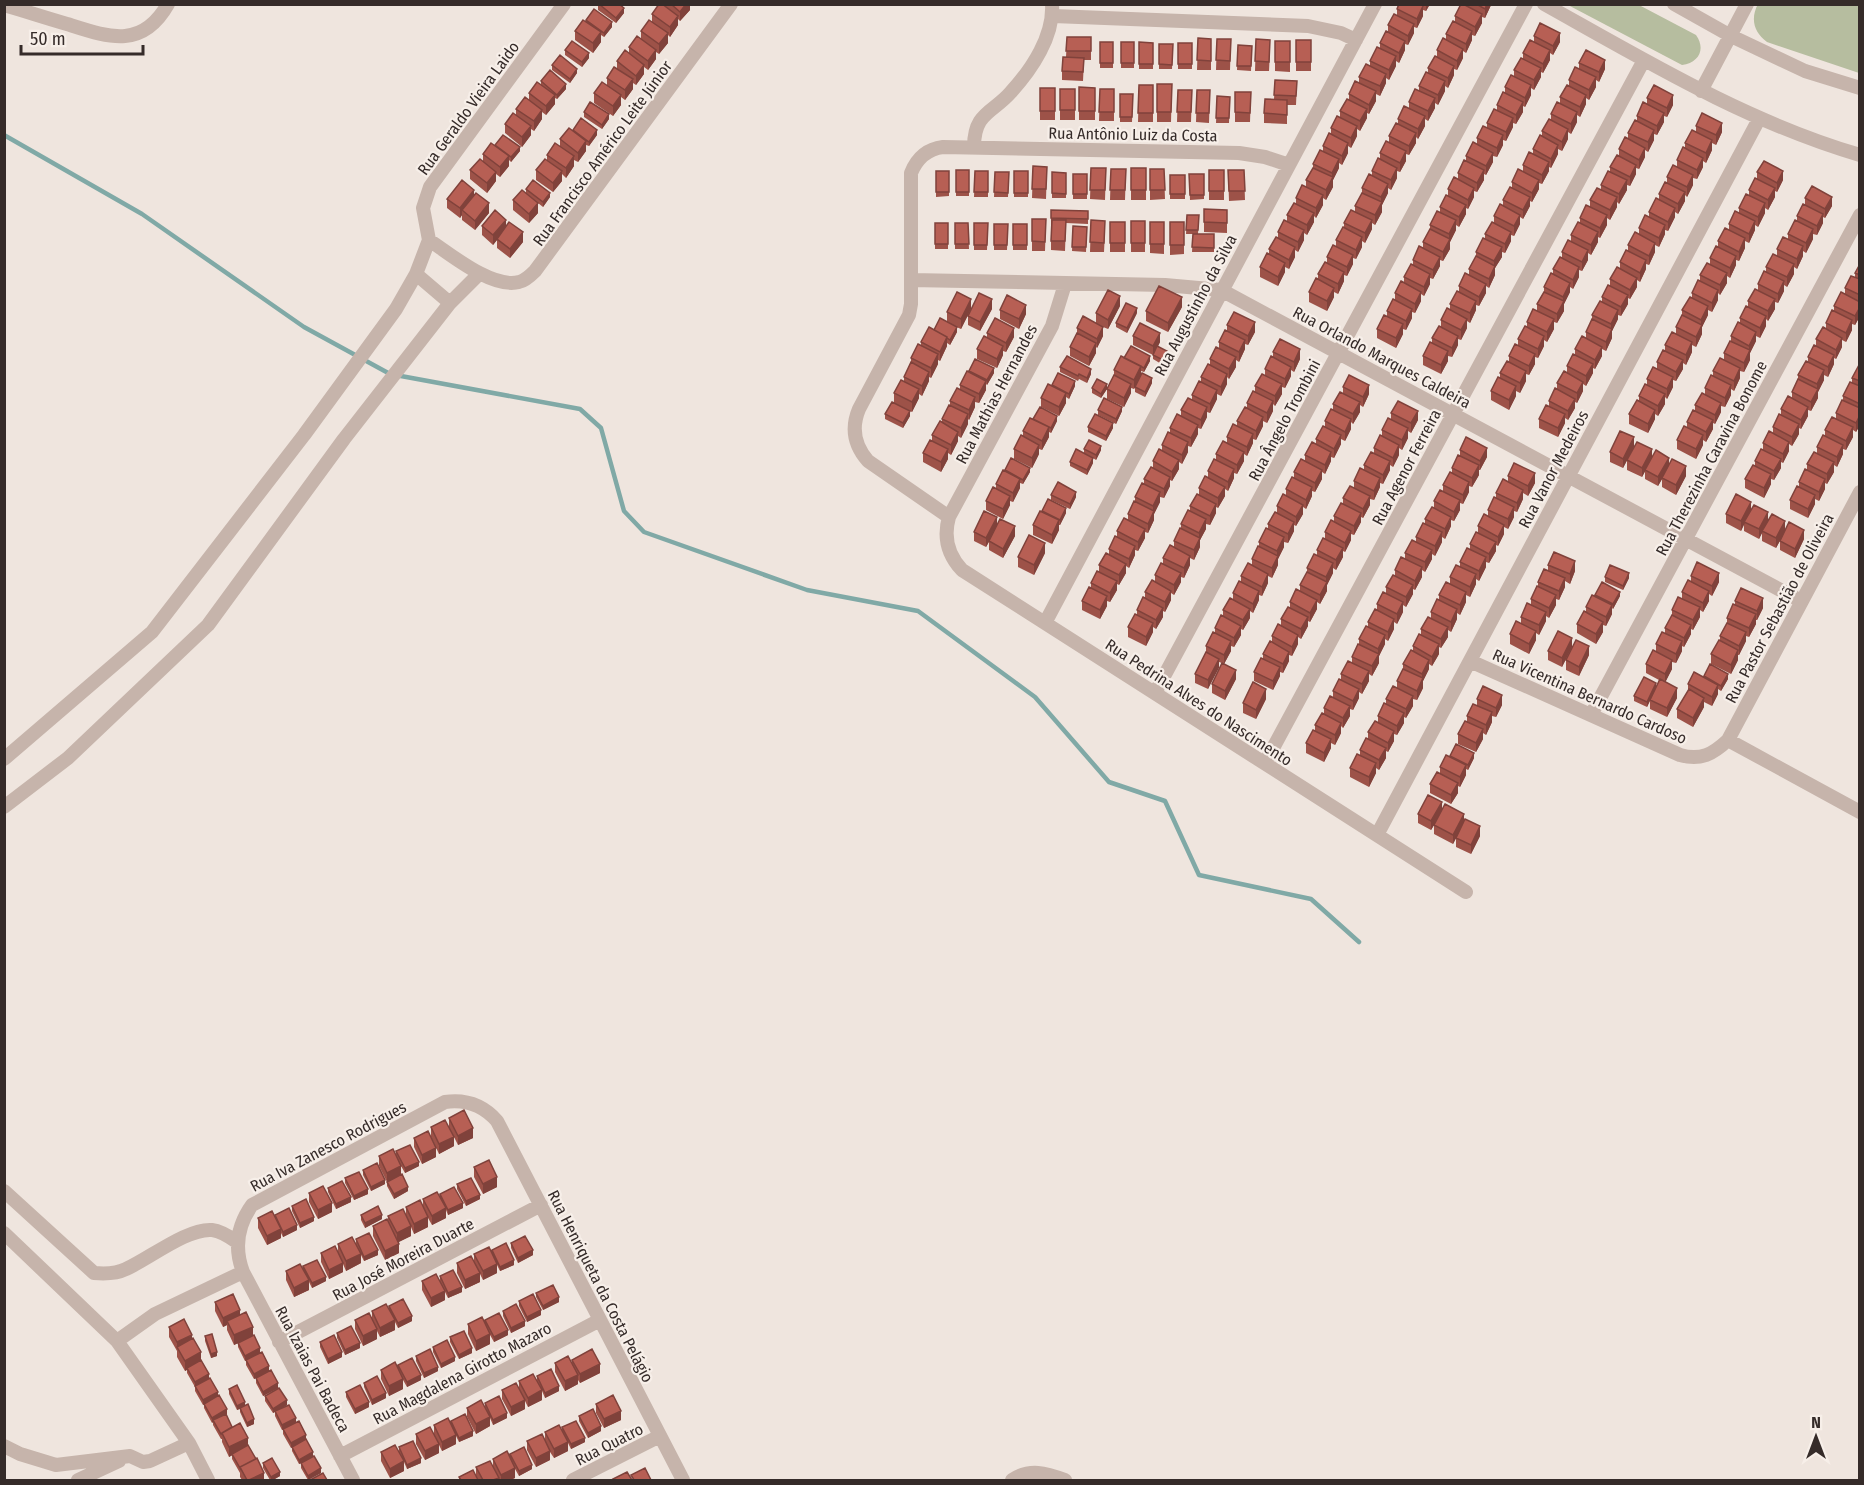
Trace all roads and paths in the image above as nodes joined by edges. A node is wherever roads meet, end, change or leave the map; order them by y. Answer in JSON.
{"nodes":[{"id":1,"x":168,"y":4,"type":"edge"},
{"id":2,"x":564,"y":4,"type":"edge"},
{"id":3,"x":1375,"y":4,"type":"edge"},
{"id":4,"x":1526,"y":4,"type":"edge"},
{"id":5,"x":1544,"y":4,"type":"edge"},
{"id":6,"x":1674,"y":4,"type":"edge"},
{"id":7,"x":1747,"y":4,"type":"edge"},
{"id":8,"x":4,"y":5,"type":"edge"},
{"id":9,"x":727,"y":6,"type":"edge"},
{"id":10,"x":31,"y":9,"type":"edge"},
{"id":11,"x":1053,"y":10,"type":"edge"},
{"id":12,"x":1731,"y":36,"type":"junction"},
{"id":13,"x":1356,"y":40,"type":"junction"},
{"id":14,"x":1644,"y":60,"type":"junction"},
{"id":15,"x":1860,"y":88,"type":"edge"},
{"id":16,"x":1701,"y":91,"type":"junction"},
{"id":17,"x":1759,"y":119,"type":"junction"},
{"id":18,"x":974,"y":147,"type":"junction"},
{"id":19,"x":1860,"y":155,"type":"edge"},
{"id":20,"x":1289,"y":165,"type":"junction"},
{"id":21,"x":1860,"y":215,"type":"edge"},
{"id":22,"x":429,"y":240,"type":"junction"},
{"id":23,"x":416,"y":274,"type":"junction"},
{"id":24,"x":478,"y":274,"type":"junction"},
{"id":25,"x":911,"y":280,"type":"junction"},
{"id":26,"x":1065,"y":284,"type":"junction"},
{"id":27,"x":1221,"y":290,"type":"junction"},
{"id":28,"x":450,"y":303,"type":"junction"},
{"id":29,"x":1339,"y":353,"type":"junction"},
{"id":30,"x":1453,"y":414,"type":"junction"},
{"id":31,"x":1569,"y":476,"type":"junction"},
{"id":32,"x":1860,"y":492,"type":"edge"},
{"id":33,"x":949,"y":517,"type":"junction"},
{"id":34,"x":1686,"y":539,"type":"junction"},
{"id":35,"x":1801,"y":601,"type":"junction"},
{"id":36,"x":1045,"y":623,"type":"junction"},
{"id":37,"x":1470,"y":661,"type":"junction"},
{"id":38,"x":1155,"y":693,"type":"junction"},
{"id":39,"x":1591,"y":715,"type":"junction"},
{"id":40,"x":1728,"y":740,"type":"junction"},
{"id":41,"x":4,"y":759,"type":"edge"},
{"id":42,"x":1265,"y":763,"type":"junction"},
{"id":43,"x":4,"y":807,"type":"edge"},
{"id":44,"x":1860,"y":812,"type":"edge"},
{"id":45,"x":1377,"y":835,"type":"junction"},
{"id":46,"x":1466,"y":892,"type":"dead end"},
{"id":47,"x":485,"y":1109,"type":"joint"},
{"id":48,"x":4,"y":1191,"type":"edge"},
{"id":49,"x":541,"y":1205,"type":"junction"},
{"id":50,"x":4,"y":1233,"type":"edge"},
{"id":51,"x":237,"y":1242,"type":"junction"},
{"id":52,"x":243,"y":1272,"type":"junction"},
{"id":53,"x":600,"y":1320,"type":"junction"},
{"id":54,"x":117,"y":1341,"type":"junction"},
{"id":55,"x":279,"y":1342,"type":"junction"},
{"id":56,"x":660,"y":1436,"type":"junction"},
{"id":57,"x":189,"y":1443,"type":"junction"},
{"id":58,"x":4,"y":1446,"type":"edge"},
{"id":59,"x":130,"y":1456,"type":"junction"},
{"id":60,"x":340,"y":1456,"type":"junction"},
{"id":61,"x":1017,"y":1478,"type":"edge"},
{"id":62,"x":78,"y":1480,"type":"edge"},
{"id":63,"x":208,"y":1480,"type":"edge"},
{"id":64,"x":353,"y":1480,"type":"edge"},
{"id":65,"x":573,"y":1480,"type":"edge"},
{"id":66,"x":683,"y":1480,"type":"edge"},
{"id":67,"x":1065,"y":1480,"type":"edge"}],
"edges":[{"from":1,"to":10,"type":"street"},
{"from":2,"to":22,"type":"street","name":"Rua Geraldo Vieira Laido"},
{"from":3,"to":13,"type":"street","name":"Rua Augustinho da Silva"},
{"from":4,"to":29,"type":"street","name":"Rua Ângelo Trombini"},
{"from":5,"to":14,"type":"street"},
{"from":6,"to":12,"type":"street"},
{"from":7,"to":12,"type":"street"},
{"from":8,"to":10,"type":"street"},
{"from":9,"to":24,"type":"street","name":"Rua Francisco Américo Leite Júnior"},
{"from":11,"to":13,"type":"street"},
{"from":11,"to":18,"type":"street"},
{"from":12,"to":15,"type":"street"},
{"from":12,"to":16,"type":"street"},
{"from":13,"to":20,"type":"street","name":"Rua Augustinho da Silva"},
{"from":14,"to":16,"type":"street"},
{"from":14,"to":30,"type":"street","name":"Rua Agenor Ferreira"},
{"from":16,"to":17,"type":"street"},
{"from":17,"to":19,"type":"street"},
{"from":17,"to":31,"type":"street","name":"Rua Vanor Medeiros"},
{"from":18,"to":20,"type":"street","name":"Rua Antônio Luiz da Costa"},
{"from":18,"to":25,"type":"street","name":"Rua Antônio Luiz da Costa"},
{"from":20,"to":27,"type":"street","name":"Rua Augustinho da Silva"},
{"from":21,"to":34,"type":"street","name":"Rua Therezinha Caravina Bonome"},
{"from":22,"to":23,"type":"street"},
{"from":22,"to":24,"type":"street","name":"Rua Francisco Américo Leite Júnior"},
{"from":23,"to":28,"type":"street"},
{"from":23,"to":41,"type":"street"},
{"from":24,"to":28,"type":"street"},
{"from":25,"to":26,"type":"street","name":"Rua Orlando Marques Caldeira"},
{"from":25,"to":33,"type":"street"},
{"from":26,"to":27,"type":"street","name":"Rua Orlando Marques Caldeira"},
{"from":26,"to":33,"type":"street","name":"Rua Mathias Hernandes"},
{"from":27,"to":29,"type":"street","name":"Rua Orlando Marques Caldeira"},
{"from":27,"to":36,"type":"street","name":"Rua Augustinho da Silva"},
{"from":28,"to":43,"type":"street"},
{"from":29,"to":30,"type":"street","name":"Rua Orlando Marques Caldeira"},
{"from":29,"to":38,"type":"street","name":"Rua Ângelo Trombini"},
{"from":30,"to":31,"type":"street","name":"Rua Orlando Marques Caldeira"},
{"from":30,"to":42,"type":"street","name":"Rua Agenor Ferreira"},
{"from":31,"to":34,"type":"street","name":"Rua Orlando Marques Caldeira"},
{"from":31,"to":37,"type":"street","name":"Rua Vanor Medeiros"},
{"from":32,"to":35,"type":"street","name":"Rua Pastor Sebastião de Oliveira"},
{"from":33,"to":36,"type":"street","name":"Rua Pedrina Alves do Nascimento"},
{"from":34,"to":35,"type":"street","name":"Rua Orlando Marques Caldeira"},
{"from":34,"to":39,"type":"street","name":"Rua Therezinha Caravina Bonome"},
{"from":35,"to":40,"type":"street","name":"Rua Pastor Sebastião de Oliveira"},
{"from":36,"to":38,"type":"street","name":"Rua Pedrina Alves do Nascimento"},
{"from":37,"to":39,"type":"street","name":"Rua Vicentina Bernardo Cardoso"},
{"from":37,"to":45,"type":"street","name":"Rua Vanor Medeiros"},
{"from":38,"to":42,"type":"street","name":"Rua Pedrina Alves do Nascimento"},
{"from":39,"to":40,"type":"street","name":"Rua Vicentina Bernardo Cardoso"},
{"from":40,"to":44,"type":"street"},
{"from":42,"to":45,"type":"street","name":"Rua Pedrina Alves do Nascimento"},
{"from":45,"to":46,"type":"street","name":"Rua Pedrina Alves do Nascimento"},
{"from":47,"to":49,"type":"street","name":"Rua Henriqueta da Costa Pelágio"},
{"from":47,"to":51,"type":"street","name":"Rua Iva Zanesco Rodrigues"},
{"from":48,"to":51,"type":"street"},
{"from":49,"to":53,"type":"street","name":"Rua Henriqueta da Costa Pelágio"},
{"from":49,"to":55,"type":"street","name":"Rua José Moreira Duarte"},
{"from":50,"to":54,"type":"street"},
{"from":51,"to":52,"type":"street"},
{"from":52,"to":54,"type":"street"},
{"from":52,"to":55,"type":"street","name":"Rua Izaias Pai Badeca"},
{"from":53,"to":56,"type":"street","name":"Rua Henriqueta da Costa Pelágio"},
{"from":53,"to":60,"type":"street","name":"Rua Magdalena Girotto Mazaro"},
{"from":54,"to":57,"type":"street"},
{"from":55,"to":60,"type":"street","name":"Rua Izaias Pai Badeca"},
{"from":56,"to":65,"type":"street","name":"Rua Quatro"},
{"from":56,"to":66,"type":"street","name":"Rua Henriqueta da Costa Pelágio"},
{"from":57,"to":59,"type":"street"},
{"from":57,"to":63,"type":"street"},
{"from":58,"to":59,"type":"street"},
{"from":59,"to":62,"type":"street"},
{"from":60,"to":64,"type":"street","name":"Rua Izaias Pai Badeca"},
{"from":61,"to":67,"type":"street"}]}
